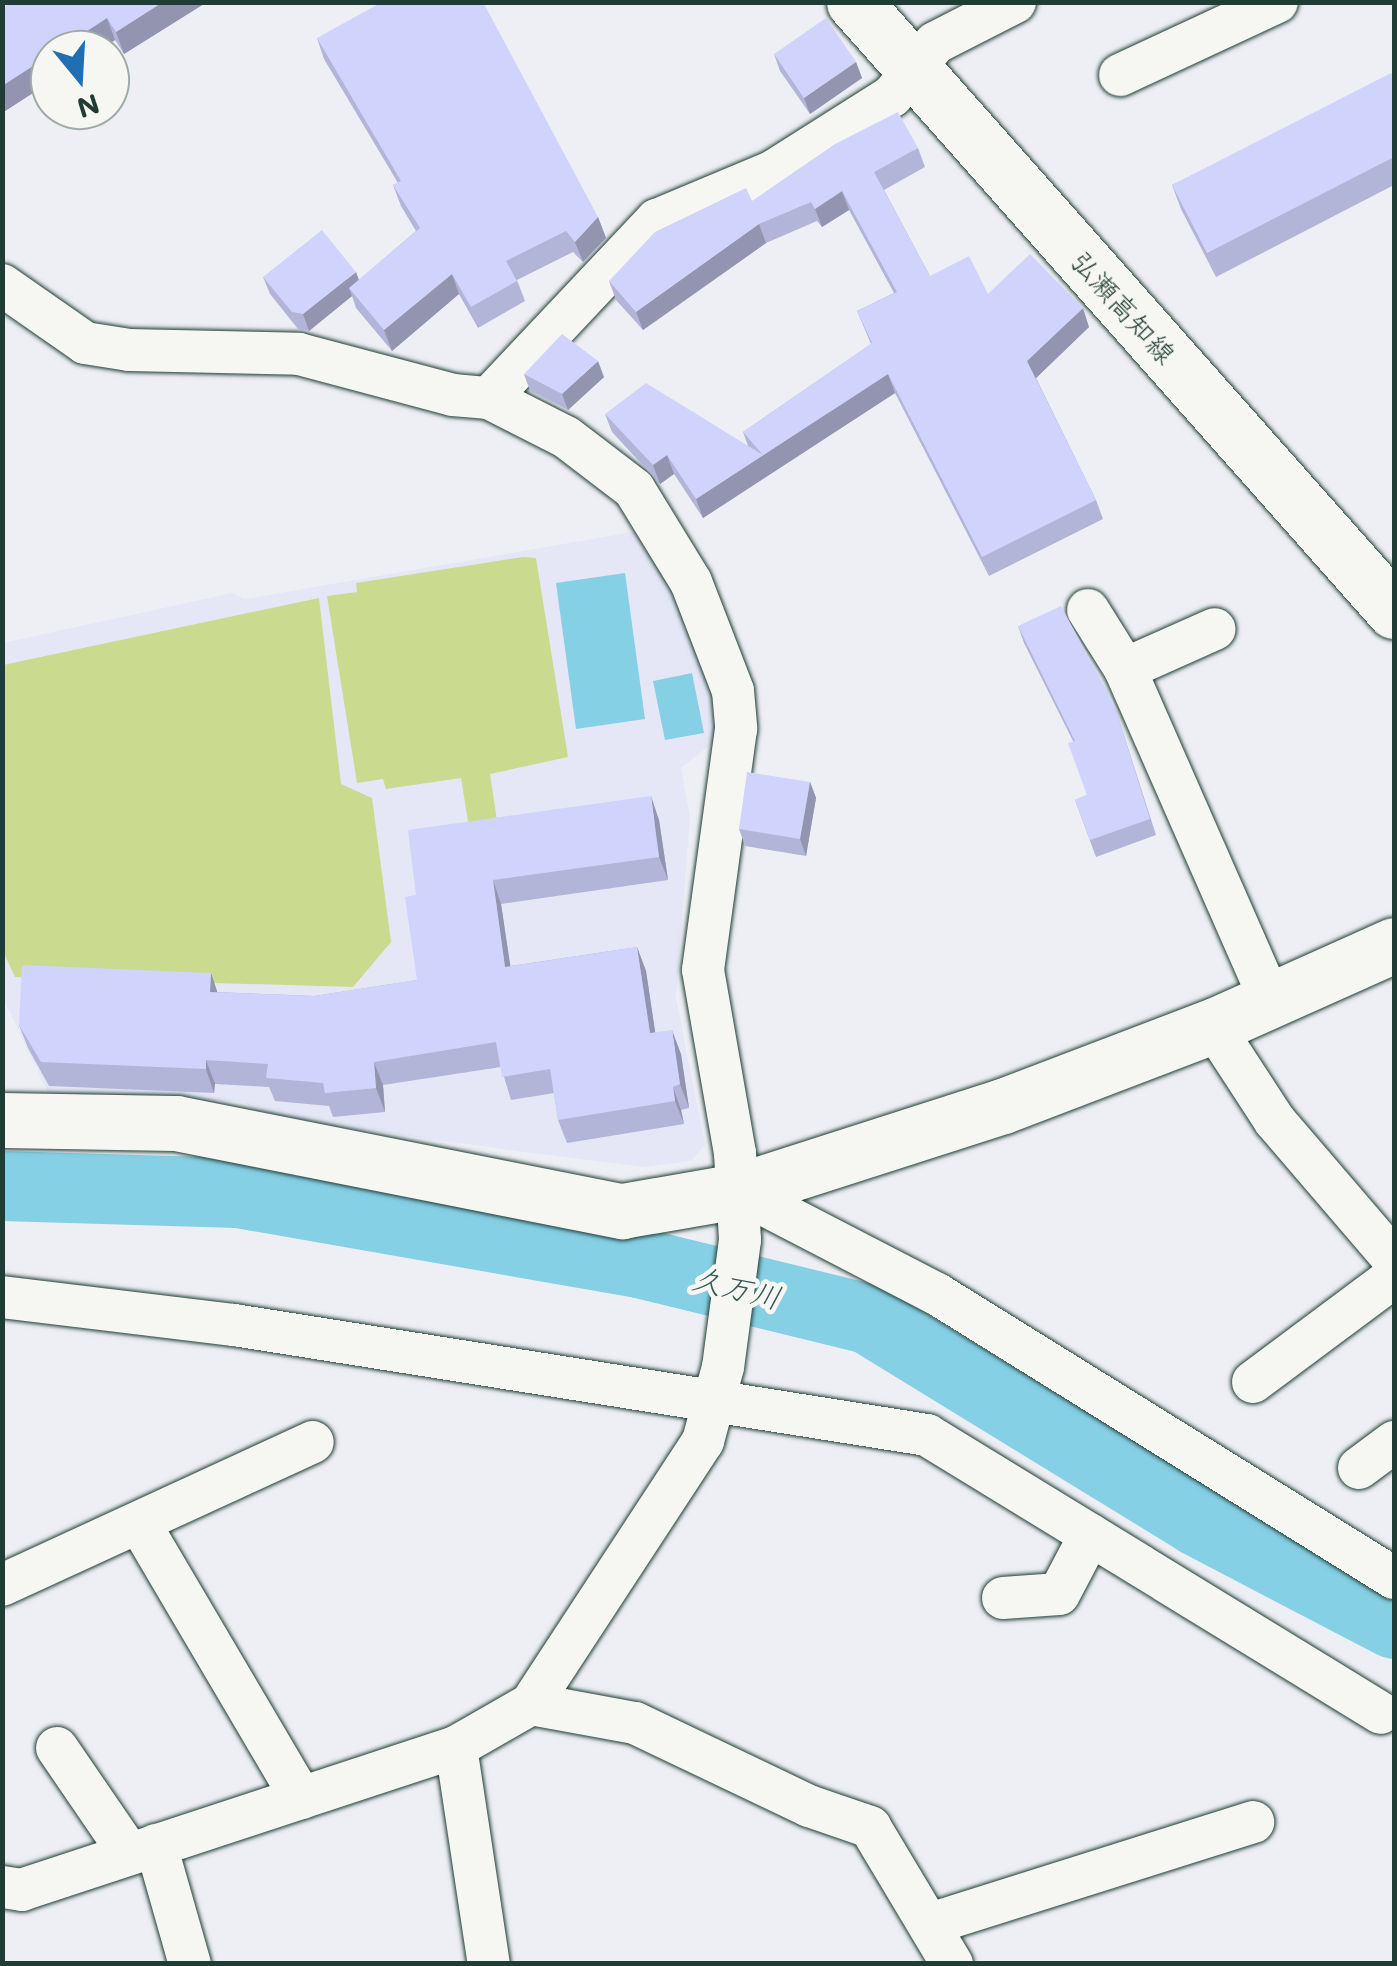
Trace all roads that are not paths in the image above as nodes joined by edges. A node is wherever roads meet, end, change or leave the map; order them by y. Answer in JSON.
{"nodes":[{"id":1,"x":854,"y":2,"type":"edge"},
{"id":2,"x":1276,"y":2,"type":"edge"},
{"id":3,"x":994,"y":7,"type":"edge"},
{"id":4,"x":914,"y":69,"type":"junction"},
{"id":5,"x":1120,"y":75,"type":"dead end"},
{"id":6,"x":2,"y":284,"type":"edge"},
{"id":7,"x":488,"y":398,"type":"junction"},
{"id":8,"x":1088,"y":610,"type":"dead end"},
{"id":9,"x":1394,"y":611,"type":"edge"},
{"id":10,"x":1216,"y":629,"type":"dead end"},
{"id":11,"x":1124,"y":668,"type":"junction"},
{"id":12,"x":1394,"y":945,"type":"edge"},
{"id":13,"x":1270,"y":1000,"type":"junction"},
{"id":14,"x":1213,"y":1026,"type":"junction"},
{"id":15,"x":2,"y":1120,"type":"edge"},
{"id":16,"x":739,"y":1216,"type":"junction"},
{"id":17,"x":1394,"y":1260,"type":"edge"},
{"id":18,"x":1394,"y":1276,"type":"edge"},
{"id":19,"x":2,"y":1296,"type":"edge"},
{"id":20,"x":1253,"y":1382,"type":"dead end"},
{"id":21,"x":718,"y":1384,"type":"junction"},
{"id":22,"x":313,"y":1442,"type":"dead end"},
{"id":23,"x":1394,"y":1442,"type":"edge"},
{"id":24,"x":1359,"y":1468,"type":"dead end"},
{"id":25,"x":141,"y":1526,"type":"junction"},
{"id":26,"x":1090,"y":1535,"type":"junction"},
{"id":27,"x":1394,"y":1578,"type":"edge"},
{"id":28,"x":2,"y":1584,"type":"edge"},
{"id":29,"x":1004,"y":1598,"type":"dead end"},
{"id":30,"x":531,"y":1704,"type":"junction"},
{"id":31,"x":1381,"y":1713,"type":"dead end"},
{"id":32,"x":456,"y":1747,"type":"junction"},
{"id":33,"x":57,"y":1748,"type":"dead end"},
{"id":34,"x":301,"y":1798,"type":"junction"},
{"id":35,"x":1253,"y":1822,"type":"dead end"},
{"id":36,"x":143,"y":1849,"type":"junction"},
{"id":37,"x":2,"y":1887,"type":"edge"},
{"id":38,"x":930,"y":1924,"type":"junction"},
{"id":39,"x":190,"y":1964,"type":"edge"},
{"id":40,"x":490,"y":1964,"type":"edge"},
{"id":41,"x":952,"y":1964,"type":"edge"}],
"edges":[{"from":1,"to":4,"type":"street","name":"弘瀬高知線"},
{"from":2,"to":5,"type":"street"},
{"from":3,"to":4,"type":"street"},
{"from":4,"to":7,"type":"street"},
{"from":4,"to":9,"type":"street","name":"弘瀬高知線"},
{"from":6,"to":7,"type":"street"},
{"from":7,"to":16,"type":"street"},
{"from":8,"to":11,"type":"street"},
{"from":10,"to":11,"type":"street"},
{"from":11,"to":13,"type":"street"},
{"from":12,"to":13,"type":"street"},
{"from":13,"to":14,"type":"street"},
{"from":14,"to":16,"type":"street"},
{"from":14,"to":17,"type":"street"},
{"from":15,"to":16,"type":"street"},
{"from":16,"to":21,"type":"street"},
{"from":16,"to":27,"type":"street"},
{"from":18,"to":20,"type":"street"},
{"from":19,"to":21,"type":"street"},
{"from":21,"to":26,"type":"street"},
{"from":21,"to":30,"type":"street"},
{"from":22,"to":25,"type":"street"},
{"from":23,"to":24,"type":"street"},
{"from":25,"to":28,"type":"street"},
{"from":25,"to":34,"type":"street"},
{"from":26,"to":29,"type":"street"},
{"from":26,"to":31,"type":"street"},
{"from":30,"to":32,"type":"street"},
{"from":30,"to":38,"type":"street"},
{"from":32,"to":34,"type":"street"},
{"from":32,"to":40,"type":"street"},
{"from":33,"to":36,"type":"street"},
{"from":34,"to":36,"type":"street"},
{"from":35,"to":38,"type":"street"},
{"from":36,"to":37,"type":"street"},
{"from":36,"to":39,"type":"street"},
{"from":38,"to":41,"type":"street"}]}
